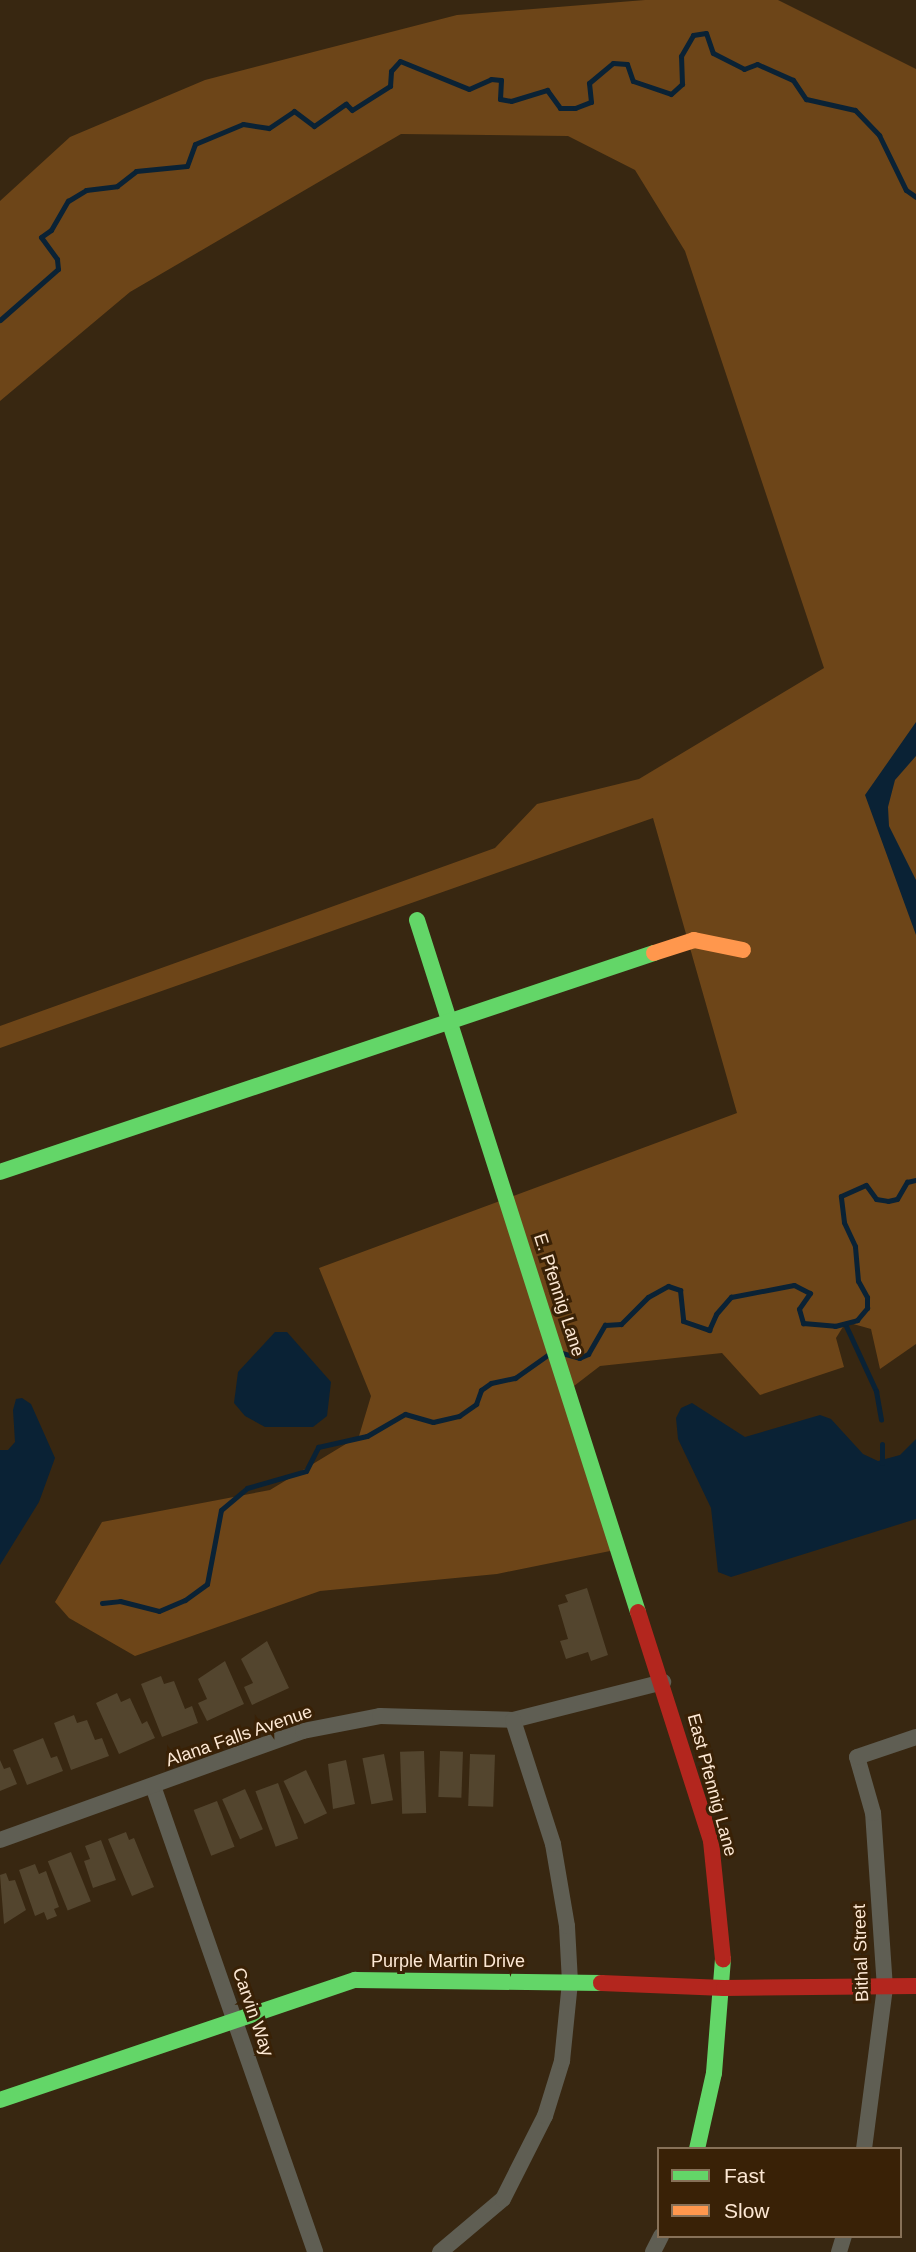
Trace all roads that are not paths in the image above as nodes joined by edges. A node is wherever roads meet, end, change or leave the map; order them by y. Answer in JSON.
{"nodes":[{"id":1,"x":417,"y":920,"type":"dead end"},
{"id":2,"x":743,"y":950,"type":"dead end"},
{"id":3,"x":452,"y":1021,"type":"junction"},
{"id":4,"x":0,"y":1172,"type":"edge"},
{"id":5,"x":663,"y":1682,"type":"junction"},
{"id":6,"x":513,"y":1720,"type":"junction"},
{"id":7,"x":916,"y":1737,"type":"edge"},
{"id":8,"x":153,"y":1786,"type":"junction"},
{"id":9,"x":0,"y":1840,"type":"edge"},
{"id":10,"x":570,"y":1982,"type":"junction"},
{"id":11,"x":916,"y":1986,"type":"edge"},
{"id":12,"x":724,"y":1988,"type":"junction"},
{"id":13,"x":885,"y":1988,"type":"junction"},
{"id":14,"x":236,"y":2020,"type":"junction"},
{"id":15,"x":0,"y":2101,"type":"edge"},
{"id":16,"x":697,"y":2147,"type":"edge"},
{"id":17,"x":864,"y":2147,"type":"edge"},
{"id":18,"x":315,"y":2252,"type":"edge"},
{"id":19,"x":440,"y":2252,"type":"edge"}],
"edges":[{"from":1,"to":3,"type":"street","name":"E. Pfennig Lane"},
{"from":2,"to":3,"type":"street"},
{"from":3,"to":4,"type":"street"},
{"from":3,"to":5,"type":"street","name":"E. Pfennig Lane"},
{"from":5,"to":6,"type":"street","name":"Alana Falls Avenue"},
{"from":5,"to":12,"type":"street","name":"East Pfennig Lane"},
{"from":6,"to":8,"type":"street","name":"Alana Falls Avenue"},
{"from":6,"to":10,"type":"street"},
{"from":7,"to":13,"type":"street","name":"Bithal Street"},
{"from":8,"to":9,"type":"street","name":"Alana Falls Avenue"},
{"from":8,"to":14,"type":"street","name":"Carvin Way"},
{"from":10,"to":12,"type":"street","name":"Purple Martin Drive"},
{"from":10,"to":14,"type":"street","name":"Purple Martin Drive"},
{"from":10,"to":19,"type":"street"},
{"from":11,"to":13,"type":"street","name":"Purple Martin Drive"},
{"from":12,"to":13,"type":"street","name":"Purple Martin Drive"},
{"from":12,"to":16,"type":"street","name":"East Pfennig Lane"},
{"from":13,"to":17,"type":"street","name":"Bithal Street"},
{"from":14,"to":15,"type":"street","name":"Purple Martin Drive"},
{"from":14,"to":18,"type":"street","name":"Carvin Way"}]}
